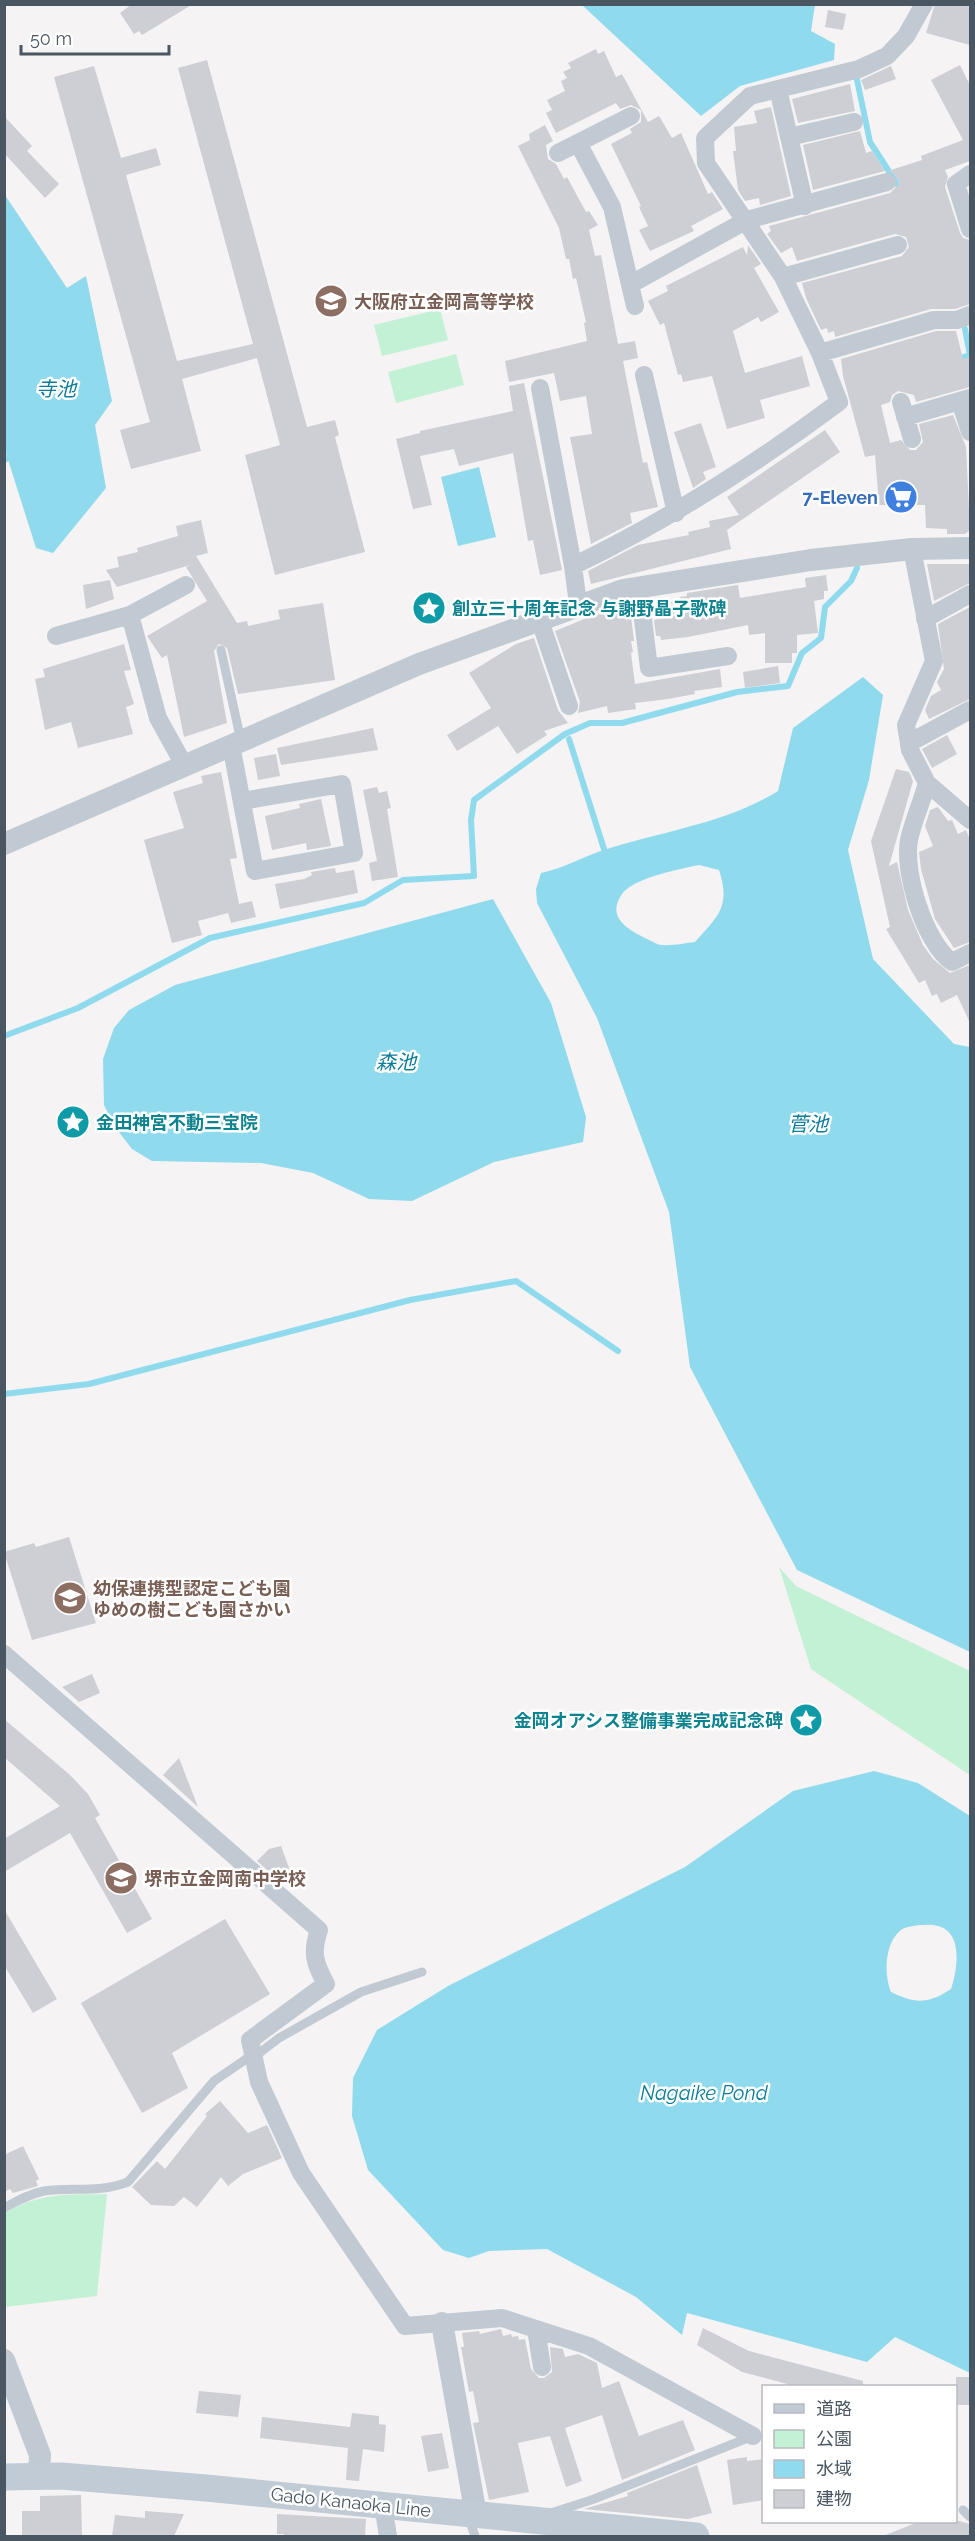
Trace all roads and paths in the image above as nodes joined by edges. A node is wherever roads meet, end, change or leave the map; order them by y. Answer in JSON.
{"nodes":[{"id":1,"x":924,"y":4,"type":"edge"},
{"id":2,"x":778,"y":89,"type":"junction"},
{"id":3,"x":631,"y":116,"type":"dead end"},
{"id":4,"x":854,"y":122,"type":"dead end"},
{"id":5,"x":789,"y":137,"type":"junction"},
{"id":6,"x":578,"y":143,"type":"junction"},
{"id":7,"x":558,"y":153,"type":"dead end"},
{"id":8,"x":970,"y":174,"type":"edge"},
{"id":9,"x":887,"y":182,"type":"dead end"},
{"id":10,"x":805,"y":206,"type":"junction"},
{"id":11,"x":747,"y":220,"type":"junction"},
{"id":12,"x":970,"y":229,"type":"edge"},
{"id":13,"x":898,"y":245,"type":"dead end"},
{"id":14,"x":783,"y":277,"type":"junction"},
{"id":15,"x":631,"y":284,"type":"junction"},
{"id":16,"x":635,"y":306,"type":"dead end"},
{"id":17,"x":970,"y":315,"type":"edge"},
{"id":18,"x":820,"y":353,"type":"junction"},
{"id":19,"x":644,"y":375,"type":"dead end"},
{"id":20,"x":540,"y":388,"type":"dead end"},
{"id":21,"x":965,"y":400,"type":"edge"},
{"id":22,"x":970,"y":432,"type":"edge"},
{"id":23,"x":912,"y":439,"type":"dead end"},
{"id":24,"x":676,"y":513,"type":"junction"},
{"id":25,"x":970,"y":548,"type":"edge"},
{"id":26,"x":912,"y":549,"type":"junction"},
{"id":27,"x":573,"y":566,"type":"junction"},
{"id":28,"x":186,"y":585,"type":"dead end"},
{"id":29,"x":639,"y":587,"type":"junction"},
{"id":30,"x":970,"y":594,"type":"edge"},
{"id":31,"x":578,"y":604,"type":"junction"},
{"id":32,"x":130,"y":615,"type":"junction"},
{"id":33,"x":539,"y":618,"type":"junction"},
{"id":34,"x":926,"y":620,"type":"junction"},
{"id":35,"x":56,"y":636,"type":"dead end"},
{"id":36,"x":221,"y":650,"type":"dead end"},
{"id":37,"x":728,"y":656,"type":"dead end"},
{"id":38,"x":569,"y":706,"type":"dead end"},
{"id":39,"x":970,"y":710,"type":"edge"},
{"id":40,"x":236,"y":743,"type":"junction"},
{"id":41,"x":909,"y":743,"type":"junction"},
{"id":42,"x":184,"y":765,"type":"junction"},
{"id":43,"x":927,"y":783,"type":"junction"},
{"id":44,"x":242,"y":801,"type":"junction"},
{"id":45,"x":966,"y":811,"type":"edge"},
{"id":46,"x":4,"y":844,"type":"edge"},
{"id":47,"x":970,"y":953,"type":"edge"},
{"id":48,"x":4,"y":1654,"type":"edge"},
{"id":49,"x":422,"y":1972,"type":"dead end"},
{"id":50,"x":253,"y":2056,"type":"junction"},
{"id":51,"x":4,"y":2208,"type":"edge"},
{"id":52,"x":442,"y":2323,"type":"junction"},
{"id":53,"x":536,"y":2329,"type":"junction"},
{"id":54,"x":4,"y":2360,"type":"edge"},
{"id":55,"x":542,"y":2367,"type":"dead end"},
{"id":56,"x":753,"y":2436,"type":"joint"},
{"id":57,"x":39,"y":2475,"type":"junction"},
{"id":58,"x":4,"y":2477,"type":"edge"},
{"id":59,"x":383,"y":2505,"type":"junction"},
{"id":60,"x":530,"y":2519,"type":"junction"},
{"id":61,"x":473,"y":2522,"type":"edge"},
{"id":62,"x":612,"y":2532,"type":"edge"},
{"id":63,"x":388,"y":2536,"type":"edge"},
{"id":64,"x":696,"y":2536,"type":"edge"}],
"edges":[{"from":1,"to":2,"type":"street"},
{"from":2,"to":5,"type":"street"},
{"from":2,"to":11,"type":"street"},
{"from":3,"to":6,"type":"street"},
{"from":4,"to":5,"type":"street"},
{"from":5,"to":10,"type":"street"},
{"from":6,"to":7,"type":"street"},
{"from":6,"to":15,"type":"street"},
{"from":8,"to":12,"type":"street"},
{"from":9,"to":10,"type":"street"},
{"from":10,"to":11,"type":"street"},
{"from":11,"to":14,"type":"street"},
{"from":11,"to":15,"type":"street"},
{"from":13,"to":14,"type":"street"},
{"from":14,"to":18,"type":"street"},
{"from":15,"to":16,"type":"street"},
{"from":17,"to":18,"type":"street"},
{"from":18,"to":24,"type":"street"},
{"from":19,"to":24,"type":"street"},
{"from":20,"to":27,"type":"street"},
{"from":21,"to":22,"type":"street"},
{"from":21,"to":23,"type":"street"},
{"from":24,"to":27,"type":"street"},
{"from":25,"to":26,"type":"street"},
{"from":26,"to":29,"type":"street"},
{"from":26,"to":34,"type":"street"},
{"from":27,"to":31,"type":"street"},
{"from":28,"to":32,"type":"street"},
{"from":29,"to":31,"type":"street"},
{"from":29,"to":37,"type":"street"},
{"from":30,"to":34,"type":"street"},
{"from":31,"to":33,"type":"street"},
{"from":32,"to":35,"type":"street"},
{"from":32,"to":42,"type":"street"},
{"from":33,"to":38,"type":"street"},
{"from":33,"to":40,"type":"street"},
{"from":34,"to":41,"type":"street"},
{"from":36,"to":40,"type":"lane"},
{"from":39,"to":41,"type":"street"},
{"from":40,"to":42,"type":"street"},
{"from":40,"to":44,"type":"street"},
{"from":41,"to":43,"type":"street"},
{"from":42,"to":46,"type":"street"},
{"from":43,"to":45,"type":"street"},
{"from":43,"to":47,"type":"street"},
{"from":44,"to":44,"type":"street"},
{"from":48,"to":50,"type":"street"},
{"from":49,"to":50,"type":"lane"},
{"from":50,"to":51,"type":"lane"},
{"from":50,"to":52,"type":"street"},
{"from":52,"to":53,"type":"street"},
{"from":52,"to":61,"type":"street"},
{"from":53,"to":55,"type":"street"},
{"from":53,"to":56,"type":"street"},
{"from":54,"to":57,"type":"street"},
{"from":56,"to":60,"type":"lane"},
{"from":57,"to":58,"type":"main road","name":"Gado Kanaoka Line"},
{"from":57,"to":59,"type":"main road","name":"Gado Kanaoka Line"},
{"from":59,"to":61,"type":"main road","name":"Gado Kanaoka Line"},
{"from":59,"to":63,"type":"street"},
{"from":60,"to":61,"type":"main road","name":"Gado Kanaoka Line"},
{"from":60,"to":62,"type":"main road","name":"Gado Kanaoka Line"},
{"from":62,"to":64,"type":"main road","name":"Gado Kanaoka Line"}]}
